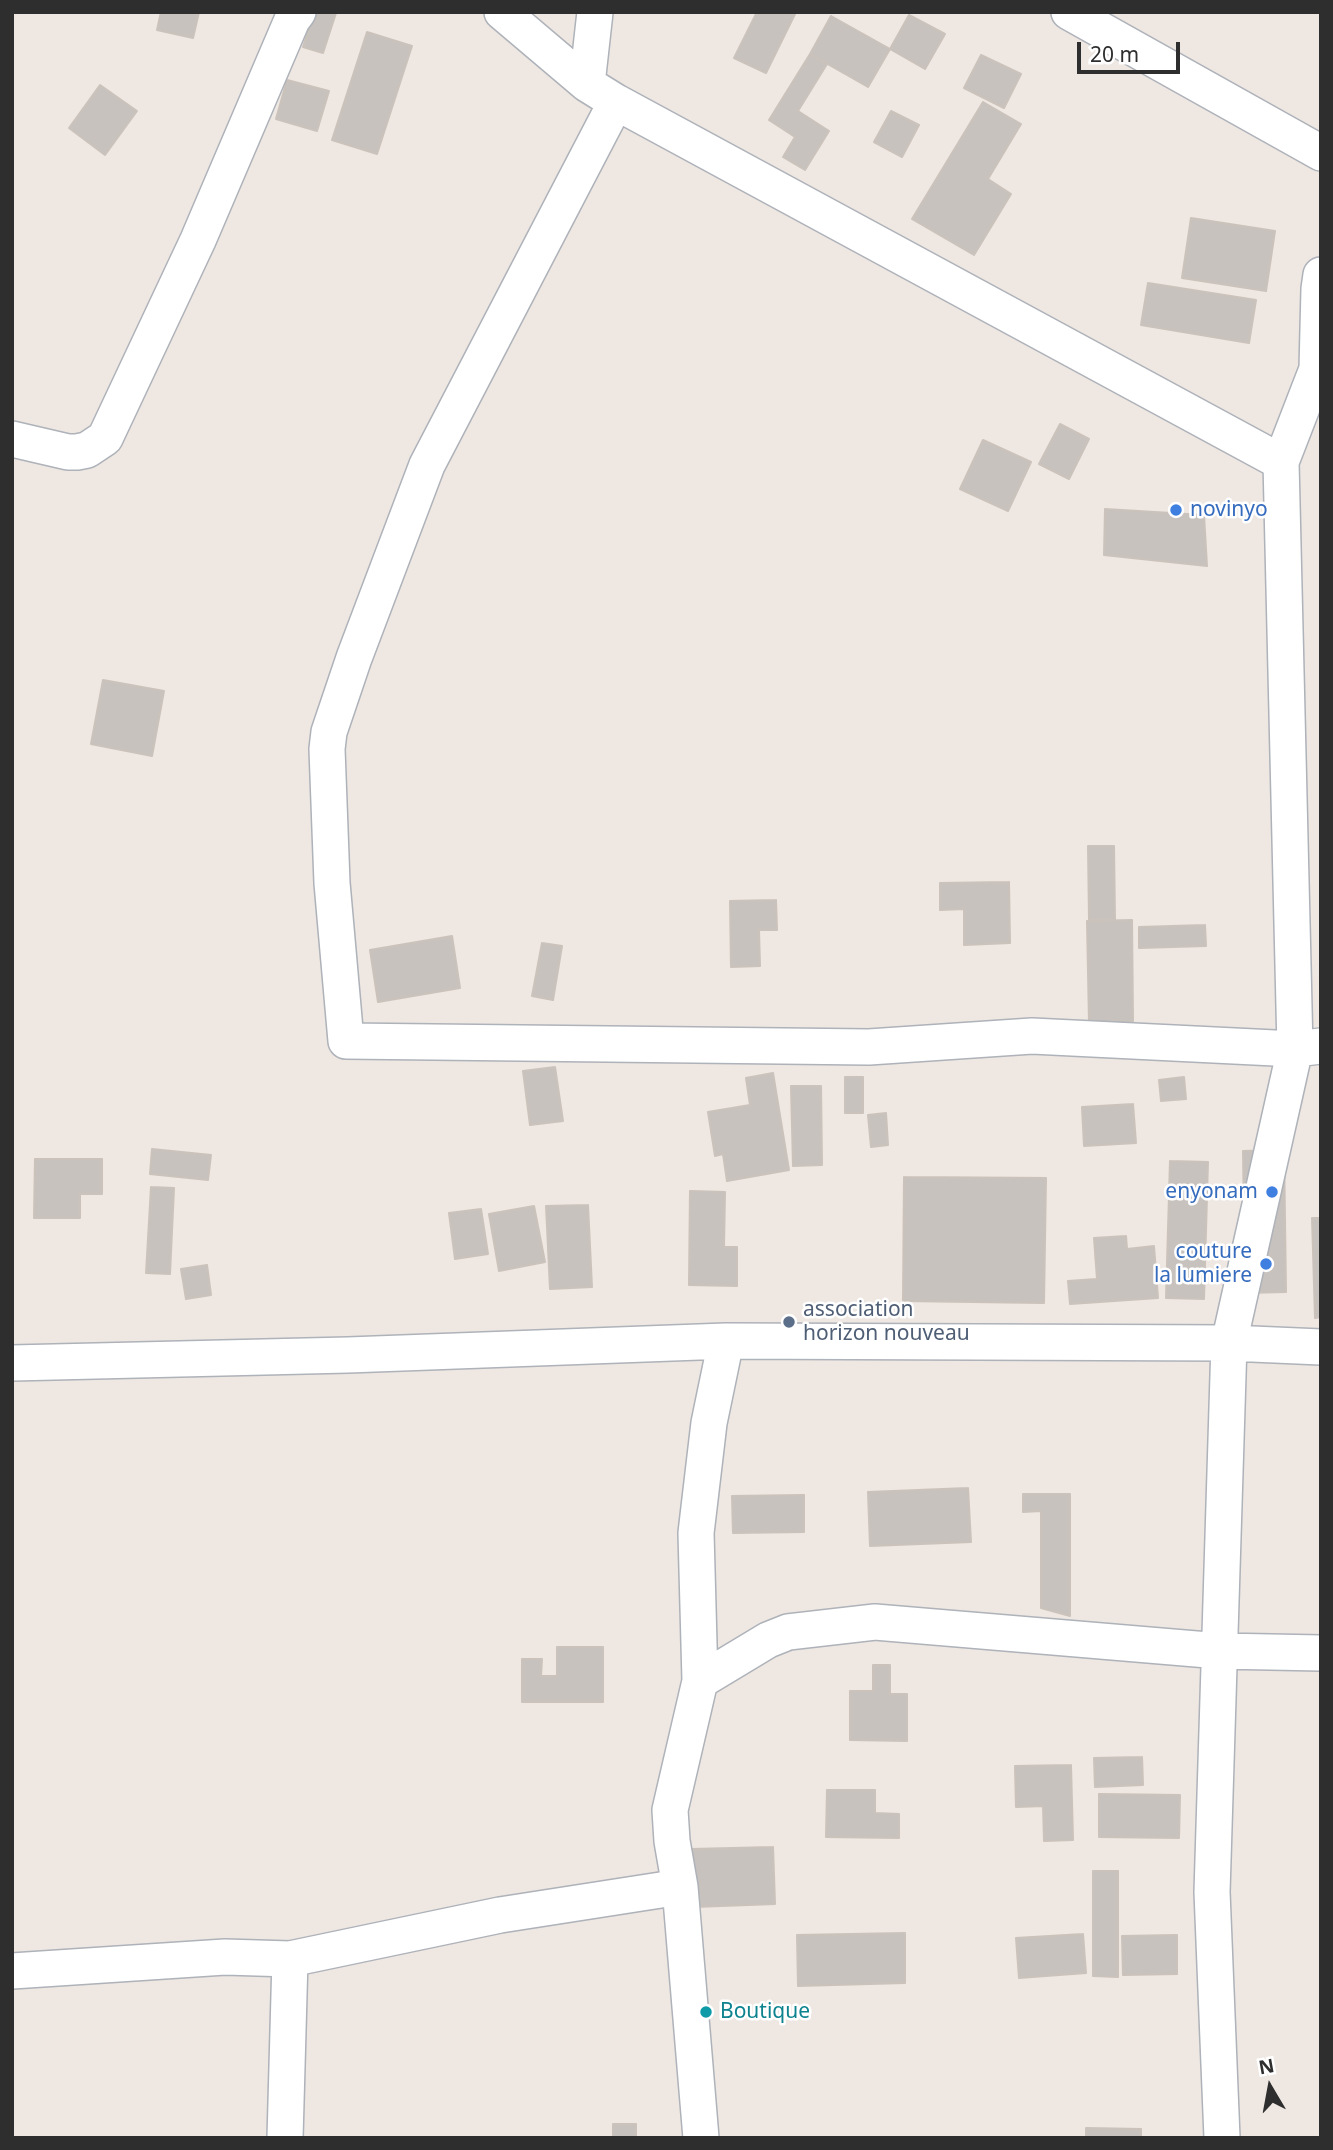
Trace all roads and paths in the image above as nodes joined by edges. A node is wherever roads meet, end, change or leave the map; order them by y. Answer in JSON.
{"nodes":[{"id":1,"x":298,"y":12,"type":"edge"},
{"id":2,"x":502,"y":12,"type":"edge"},
{"id":3,"x":595,"y":12,"type":"edge"},
{"id":4,"x":1069,"y":12,"type":"edge"},
{"id":5,"x":587,"y":84,"type":"junction"},
{"id":6,"x":616,"y":102,"type":"junction"},
{"id":7,"x":1321,"y":153,"type":"edge"},
{"id":8,"x":1321,"y":275,"type":"edge"},
{"id":9,"x":1319,"y":369,"type":"edge"},
{"id":10,"x":12,"y":439,"type":"edge"},
{"id":11,"x":1281,"y":462,"type":"junction"},
{"id":12,"x":1308,"y":1048,"type":"edge"},
{"id":13,"x":726,"y":1341,"type":"junction"},
{"id":14,"x":1229,"y":1343,"type":"junction"},
{"id":15,"x":1321,"y":1348,"type":"edge"},
{"id":16,"x":12,"y":1363,"type":"edge"},
{"id":17,"x":1220,"y":1651,"type":"junction"},
{"id":18,"x":1321,"y":1653,"type":"edge"},
{"id":19,"x":700,"y":1681,"type":"junction"},
{"id":20,"x":680,"y":1887,"type":"junction"},
{"id":21,"x":290,"y":1959,"type":"junction"},
{"id":22,"x":12,"y":1971,"type":"edge"},
{"id":23,"x":285,"y":2138,"type":"edge"},
{"id":24,"x":701,"y":2138,"type":"edge"},
{"id":25,"x":1222,"y":2138,"type":"edge"}],
"edges":[{"from":1,"to":10,"type":"street"},
{"from":2,"to":5,"type":"street"},
{"from":3,"to":5,"type":"street"},
{"from":4,"to":7,"type":"street"},
{"from":5,"to":6,"type":"street"},
{"from":6,"to":11,"type":"street"},
{"from":6,"to":12,"type":"street"},
{"from":8,"to":9,"type":"street"},
{"from":9,"to":11,"type":"street"},
{"from":11,"to":12,"type":"street"},
{"from":12,"to":14,"type":"street"},
{"from":13,"to":14,"type":"street"},
{"from":13,"to":16,"type":"street"},
{"from":13,"to":19,"type":"street"},
{"from":14,"to":15,"type":"street"},
{"from":14,"to":17,"type":"street"},
{"from":17,"to":18,"type":"street"},
{"from":17,"to":19,"type":"street"},
{"from":17,"to":25,"type":"street"},
{"from":19,"to":20,"type":"street"},
{"from":20,"to":21,"type":"street"},
{"from":20,"to":24,"type":"street"},
{"from":21,"to":22,"type":"street"},
{"from":21,"to":23,"type":"street"}]}
